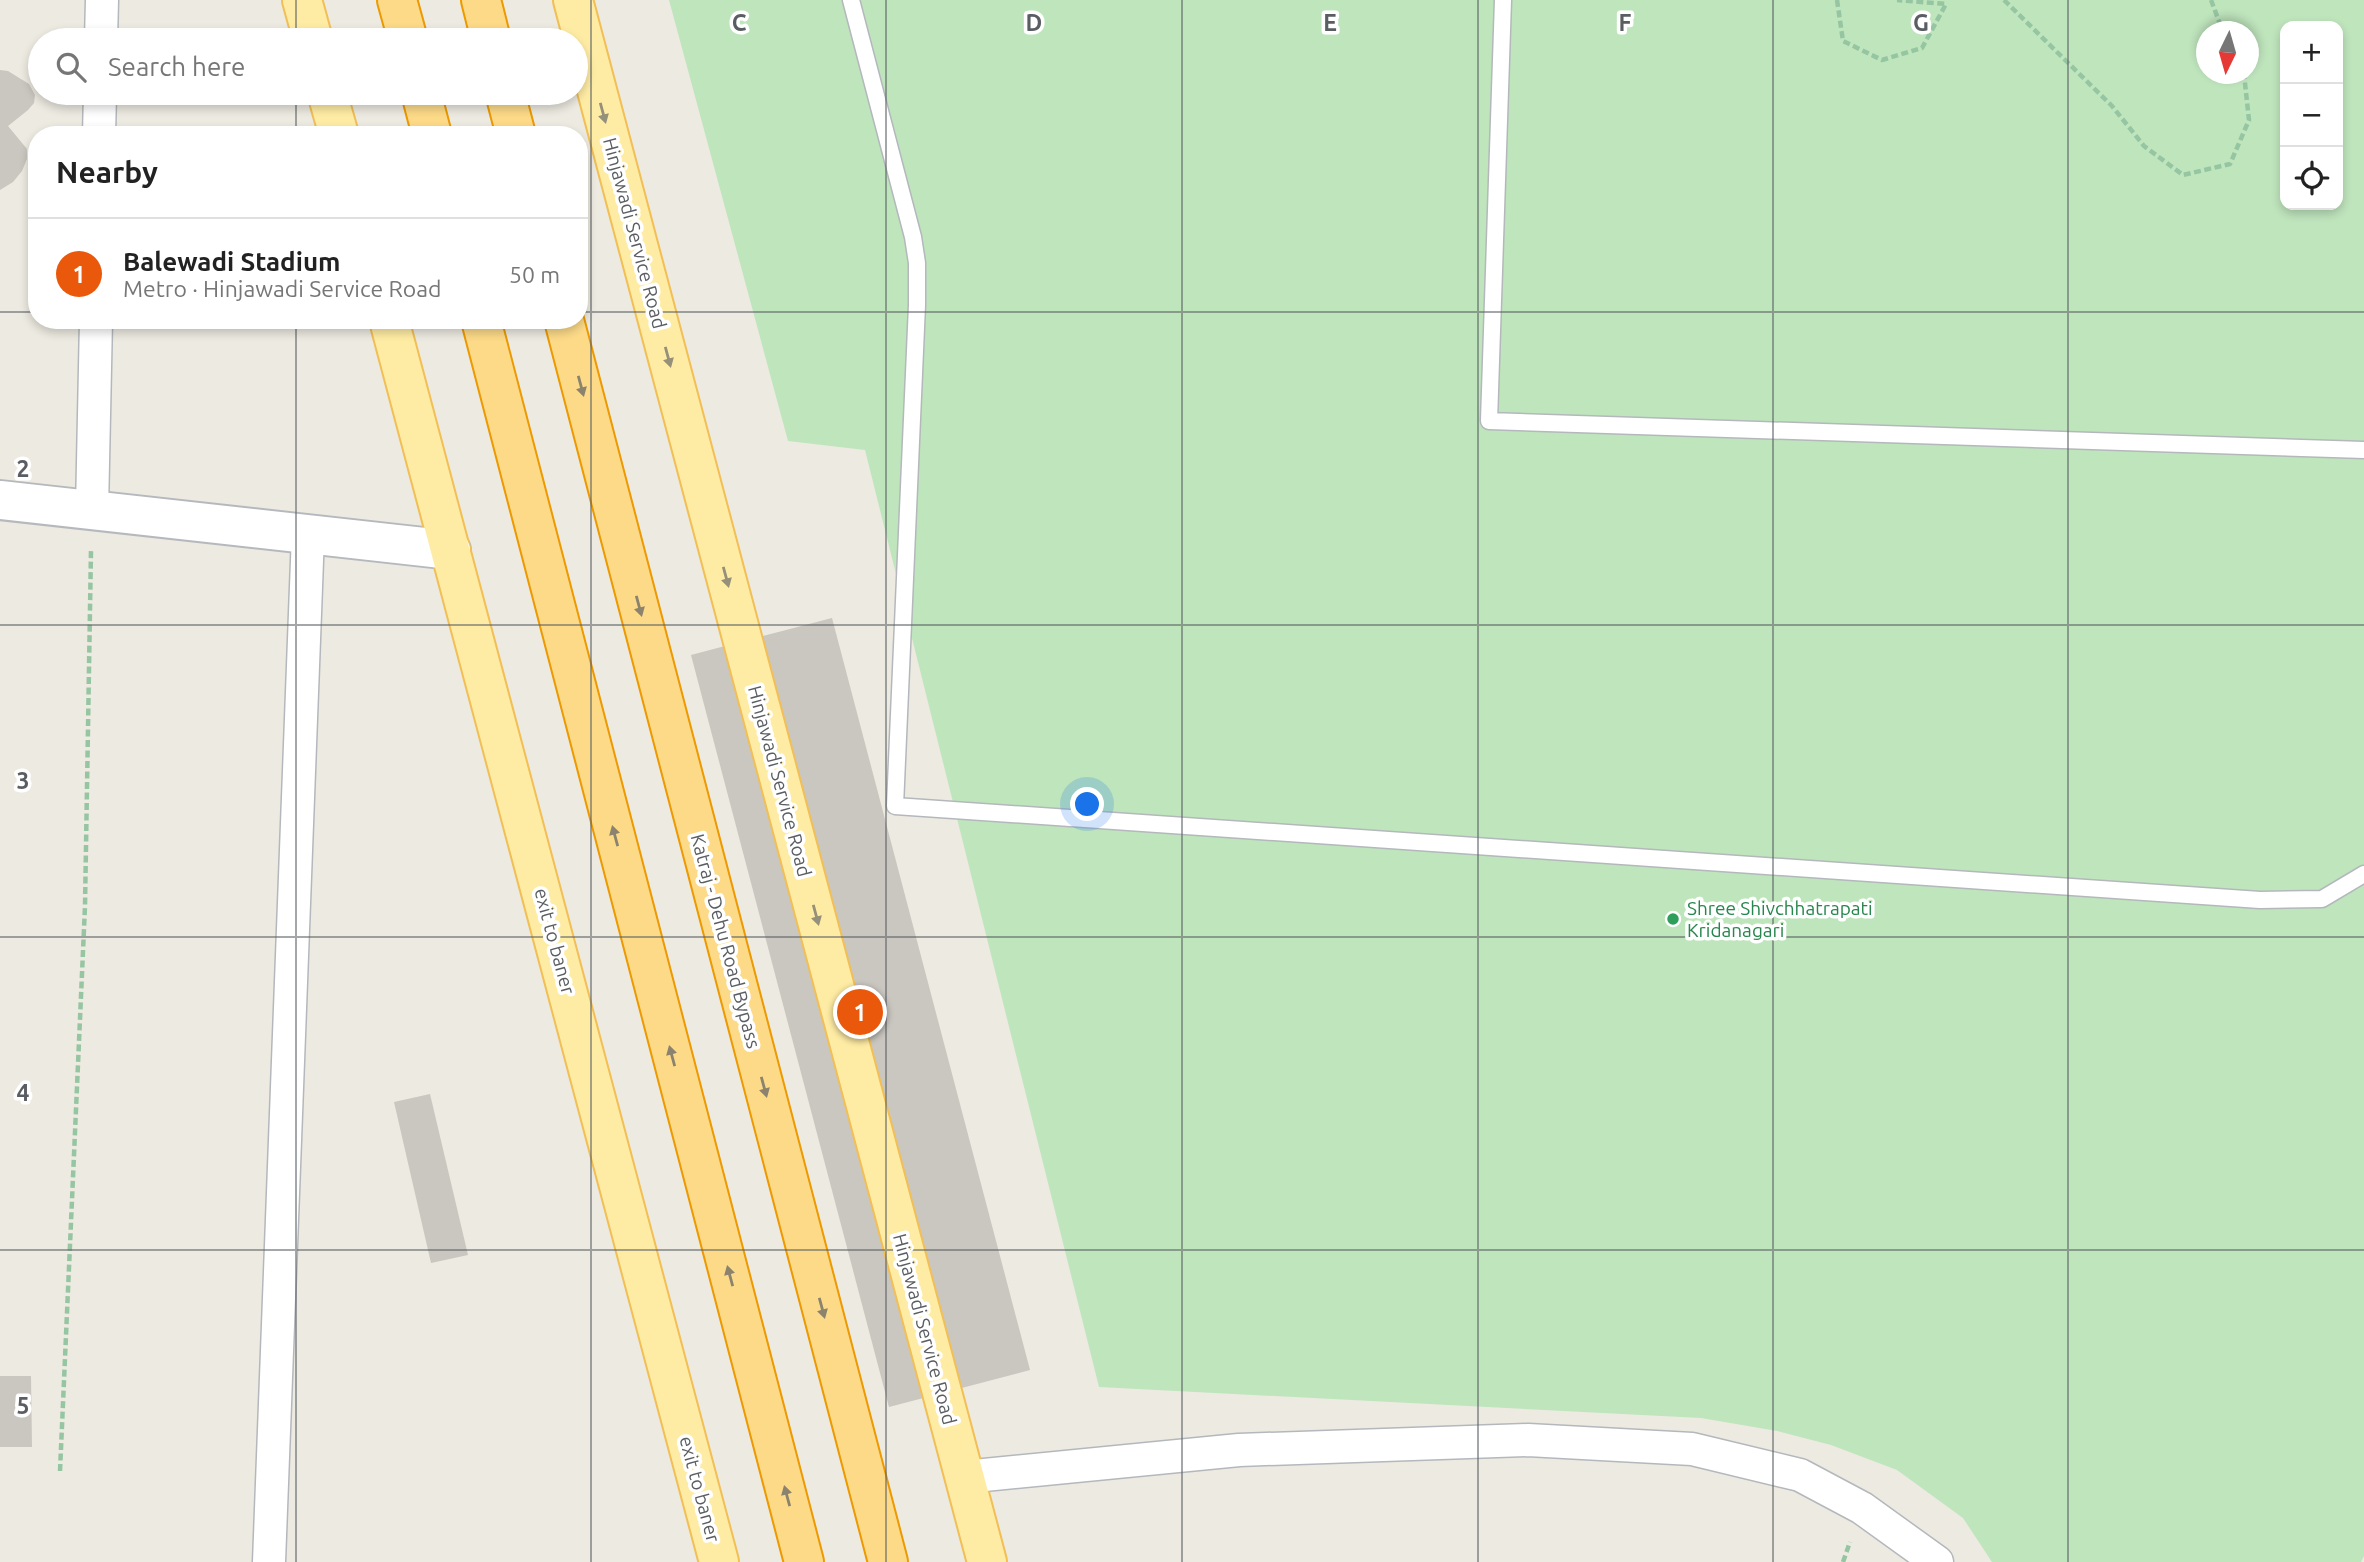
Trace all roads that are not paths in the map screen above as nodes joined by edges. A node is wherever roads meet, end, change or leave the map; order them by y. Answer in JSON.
{"nodes":[{"id":1,"x":102,"y":0,"type":"edge"},
{"id":2,"x":302,"y":0,"type":"edge"},
{"id":3,"x":397,"y":0,"type":"edge"},
{"id":4,"x":481,"y":0,"type":"edge"},
{"id":5,"x":573,"y":0,"type":"edge"},
{"id":6,"x":851,"y":0,"type":"edge"},
{"id":7,"x":1503,"y":0,"type":"edge"},
{"id":8,"x":101,"y":28,"type":"edge"},
{"id":9,"x":310,"y":28,"type":"edge"},
{"id":10,"x":405,"y":28,"type":"edge"},
{"id":11,"x":488,"y":28,"type":"edge"},
{"id":12,"x":580,"y":28,"type":"edge"},
{"id":13,"x":588,"y":57,"type":"edge"},
{"id":14,"x":100,"y":105,"type":"edge"},
{"id":15,"x":330,"y":105,"type":"edge"},
{"id":16,"x":424,"y":105,"type":"edge"},
{"id":17,"x":508,"y":105,"type":"edge"},
{"id":18,"x":99,"y":126,"type":"edge"},
{"id":19,"x":336,"y":126,"type":"edge"},
{"id":20,"x":430,"y":126,"type":"edge"},
{"id":21,"x":514,"y":126,"type":"edge"},
{"id":22,"x":96,"y":329,"type":"edge"},
{"id":23,"x":391,"y":329,"type":"edge"},
{"id":24,"x":483,"y":329,"type":"edge"},
{"id":25,"x":566,"y":329,"type":"edge"},
{"id":26,"x":2364,"y":450,"type":"edge"},
{"id":27,"x":0,"y":500,"type":"edge"},
{"id":28,"x":92,"y":510,"type":"junction"},
{"id":29,"x":308,"y":534,"type":"junction"},
{"id":30,"x":451,"y":550,"type":"junction"},
{"id":31,"x":2364,"y":874,"type":"edge"},
{"id":32,"x":964,"y":1477,"type":"junction"},
{"id":33,"x":269,"y":1562,"type":"edge"},
{"id":34,"x":719,"y":1562,"type":"edge"},
{"id":35,"x":804,"y":1562,"type":"edge"},
{"id":36,"x":888,"y":1562,"type":"edge"},
{"id":37,"x":987,"y":1562,"type":"edge"},
{"id":38,"x":1937,"y":1562,"type":"edge"}],
"edges":[{"from":1,"to":8,"type":"street"},
{"from":2,"to":9,"type":"main road"},
{"from":3,"to":10,"type":"highway"},
{"from":4,"to":11,"type":"highway"},
{"from":5,"to":12,"type":"main road","name":"Hinjawadi Service Road","one_way":true},
{"from":6,"to":31,"type":"lane"},
{"from":7,"to":26,"type":"lane"},
{"from":13,"to":32,"type":"main road","name":"Hinjawadi Service Road","one_way":true},
{"from":14,"to":18,"type":"street"},
{"from":15,"to":19,"type":"main road"},
{"from":16,"to":20,"type":"highway"},
{"from":17,"to":21,"type":"highway"},
{"from":22,"to":28,"type":"street"},
{"from":23,"to":30,"type":"main road","name":"exit to baner"},
{"from":35,"to":24,"type":"highway","one_way":true},
{"from":25,"to":36,"type":"highway","name":"Katraj - Dehu Road Bypass","one_way":true},
{"from":27,"to":28,"type":"street"},
{"from":28,"to":29,"type":"street"},
{"from":29,"to":30,"type":"street"},
{"from":29,"to":33,"type":"street"},
{"from":30,"to":34,"type":"main road","name":"exit to baner"},
{"from":32,"to":37,"type":"main road","name":"Hinjawadi Service Road"},
{"from":32,"to":38,"type":"street"}]}
